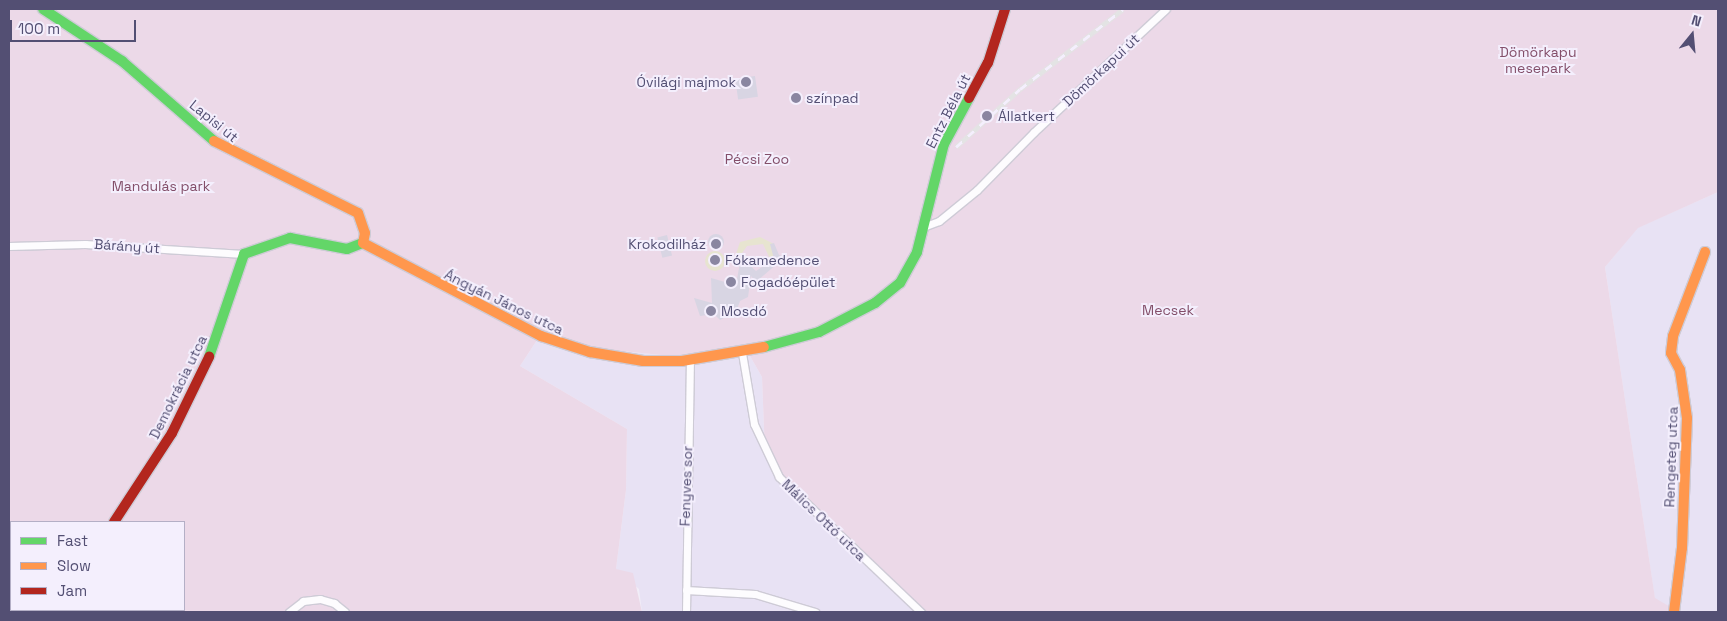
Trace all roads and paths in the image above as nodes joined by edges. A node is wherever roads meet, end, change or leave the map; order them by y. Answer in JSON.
{"nodes":[{"id":1,"x":43,"y":9,"type":"edge"},
{"id":2,"x":1005,"y":9,"type":"edge"},
{"id":3,"x":1166,"y":9,"type":"edge"},
{"id":4,"x":923,"y":227,"type":"junction"},
{"id":5,"x":363,"y":242,"type":"junction"},
{"id":6,"x":9,"y":246,"type":"edge"},
{"id":7,"x":1705,"y":252,"type":"dead end"},
{"id":8,"x":244,"y":254,"type":"junction"},
{"id":9,"x":742,"y":353,"type":"junction"},
{"id":10,"x":690,"y":360,"type":"junction"},
{"id":11,"x":115,"y":521,"type":"edge"},
{"id":12,"x":686,"y":590,"type":"junction"},
{"id":13,"x":289,"y":612,"type":"edge"},
{"id":14,"x":345,"y":612,"type":"edge"},
{"id":15,"x":686,"y":612,"type":"edge"},
{"id":16,"x":815,"y":612,"type":"edge"},
{"id":17,"x":921,"y":612,"type":"edge"},
{"id":18,"x":1674,"y":612,"type":"edge"}],
"edges":[{"from":1,"to":5,"type":"street","name":"Lapisi út"},
{"from":2,"to":4,"type":"street","name":"Entz Béla út"},
{"from":3,"to":4,"type":"street","name":"Dömörkapui út"},
{"from":4,"to":9,"type":"street","name":"Ángyán János utca"},
{"from":5,"to":8,"type":"street"},
{"from":5,"to":10,"type":"street","name":"Ángyán János utca"},
{"from":6,"to":8,"type":"street","name":"Bárány út"},
{"from":7,"to":18,"type":"street","name":"Rengeteg utca"},
{"from":8,"to":11,"type":"street","name":"Demokrácia utca"},
{"from":9,"to":10,"type":"street","name":"Ángyán János utca"},
{"from":9,"to":17,"type":"street","name":"Málics Ottó utca"},
{"from":10,"to":12,"type":"street","name":"Fenyves sor"},
{"from":12,"to":15,"type":"street","name":"Fenyves sor"},
{"from":12,"to":16,"type":"street"},
{"from":13,"to":14,"type":"street"}]}
